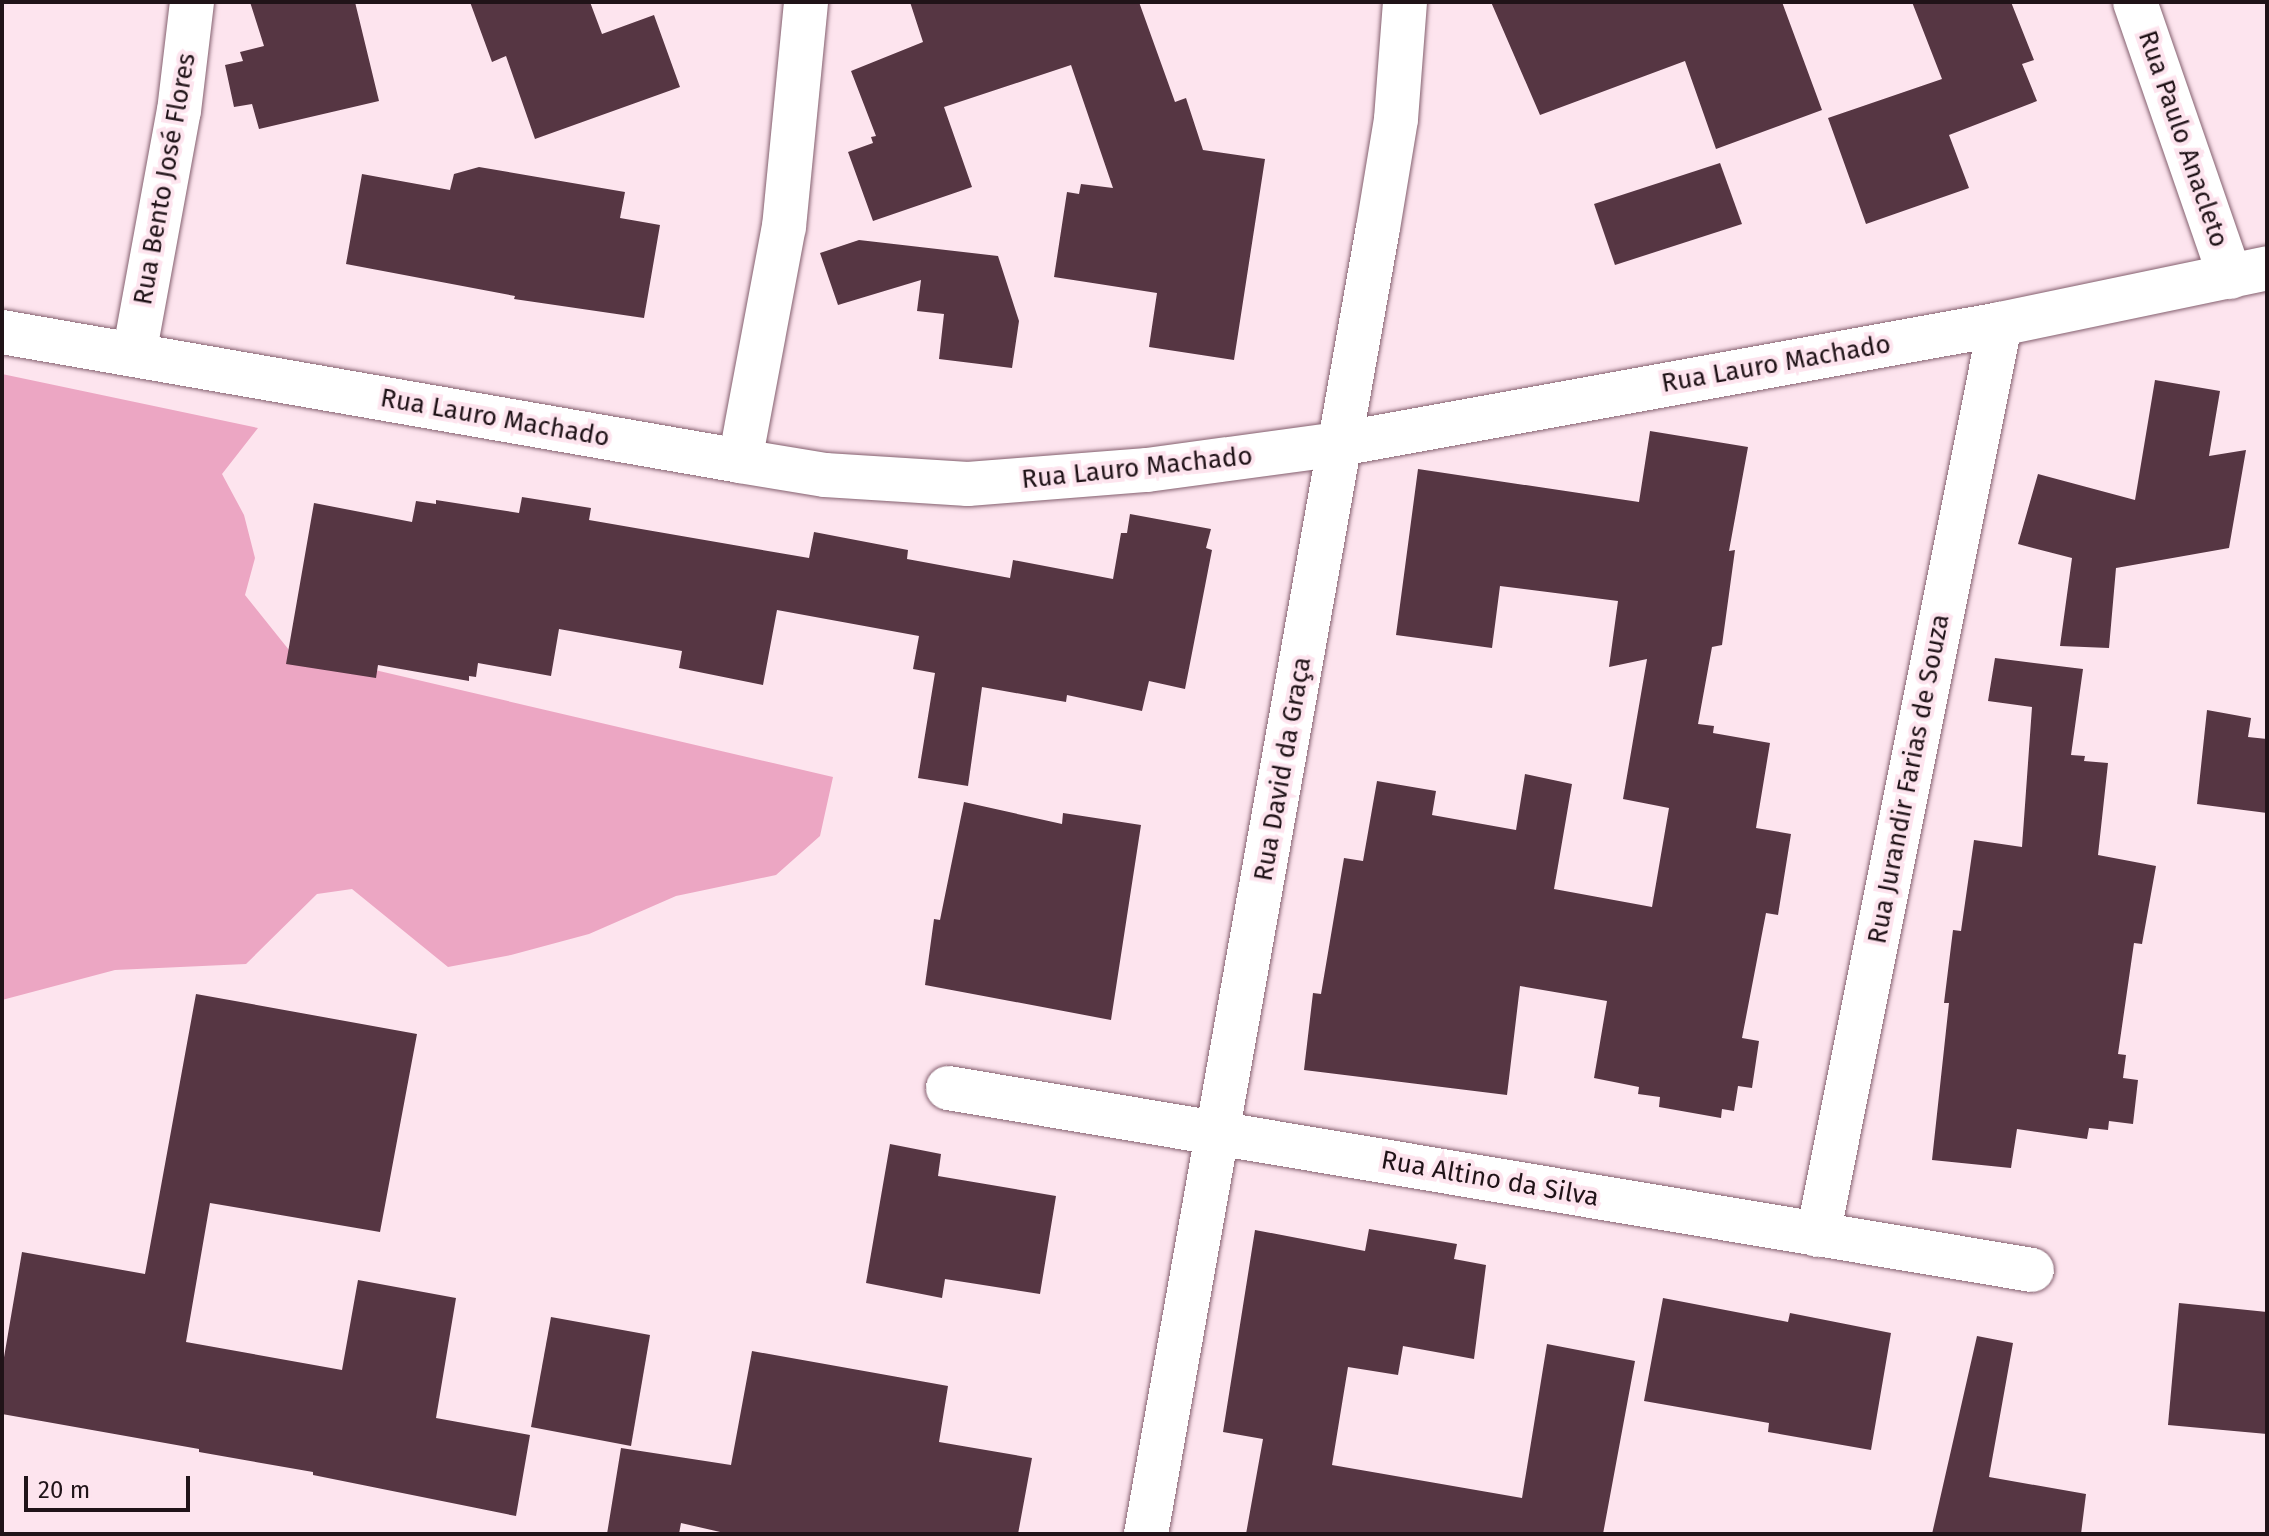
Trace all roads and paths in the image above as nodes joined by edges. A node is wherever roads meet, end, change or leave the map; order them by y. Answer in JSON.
{"nodes":[{"id":1,"x":192,"y":2,"type":"edge"},
{"id":2,"x":806,"y":2,"type":"edge"},
{"id":3,"x":1405,"y":2,"type":"edge"},
{"id":4,"x":2135,"y":2,"type":"edge"},
{"id":5,"x":2248,"y":273,"type":"edge"},
{"id":6,"x":2000,"y":324,"type":"junction"},
{"id":7,"x":2,"y":332,"type":"edge"},
{"id":8,"x":134,"y":355,"type":"junction"},
{"id":9,"x":1340,"y":444,"type":"junction"},
{"id":10,"x":740,"y":461,"type":"junction"},
{"id":11,"x":948,"y":1088,"type":"dead end"},
{"id":12,"x":1218,"y":1133,"type":"junction"},
{"id":13,"x":1818,"y":1235,"type":"junction"},
{"id":14,"x":2032,"y":1270,"type":"dead end"},
{"id":15,"x":1146,"y":1534,"type":"edge"}],
"edges":[{"from":1,"to":8,"type":"street","name":"Rua Bento José Flores"},
{"from":2,"to":10,"type":"street"},
{"from":3,"to":9,"type":"street","name":"Rua David da Graça"},
{"from":4,"to":5,"type":"street","name":"Rua Paulo Anacleto"},
{"from":5,"to":6,"type":"street","name":"Rua Lauro Machado"},
{"from":6,"to":9,"type":"street","name":"Rua Lauro Machado"},
{"from":6,"to":13,"type":"street","name":"Rua Jurandir Farias de Souza"},
{"from":7,"to":8,"type":"street","name":"Rua Lauro Machado"},
{"from":8,"to":10,"type":"street","name":"Rua Lauro Machado"},
{"from":9,"to":10,"type":"street","name":"Rua Lauro Machado"},
{"from":9,"to":12,"type":"street","name":"Rua David da Graça"},
{"from":11,"to":12,"type":"street","name":"Rua Altino da Silva"},
{"from":12,"to":13,"type":"street","name":"Rua Altino da Silva"},
{"from":12,"to":15,"type":"street","name":"Rua David da Graça"},
{"from":13,"to":14,"type":"street","name":"Rua Altino da Silva"}]}
